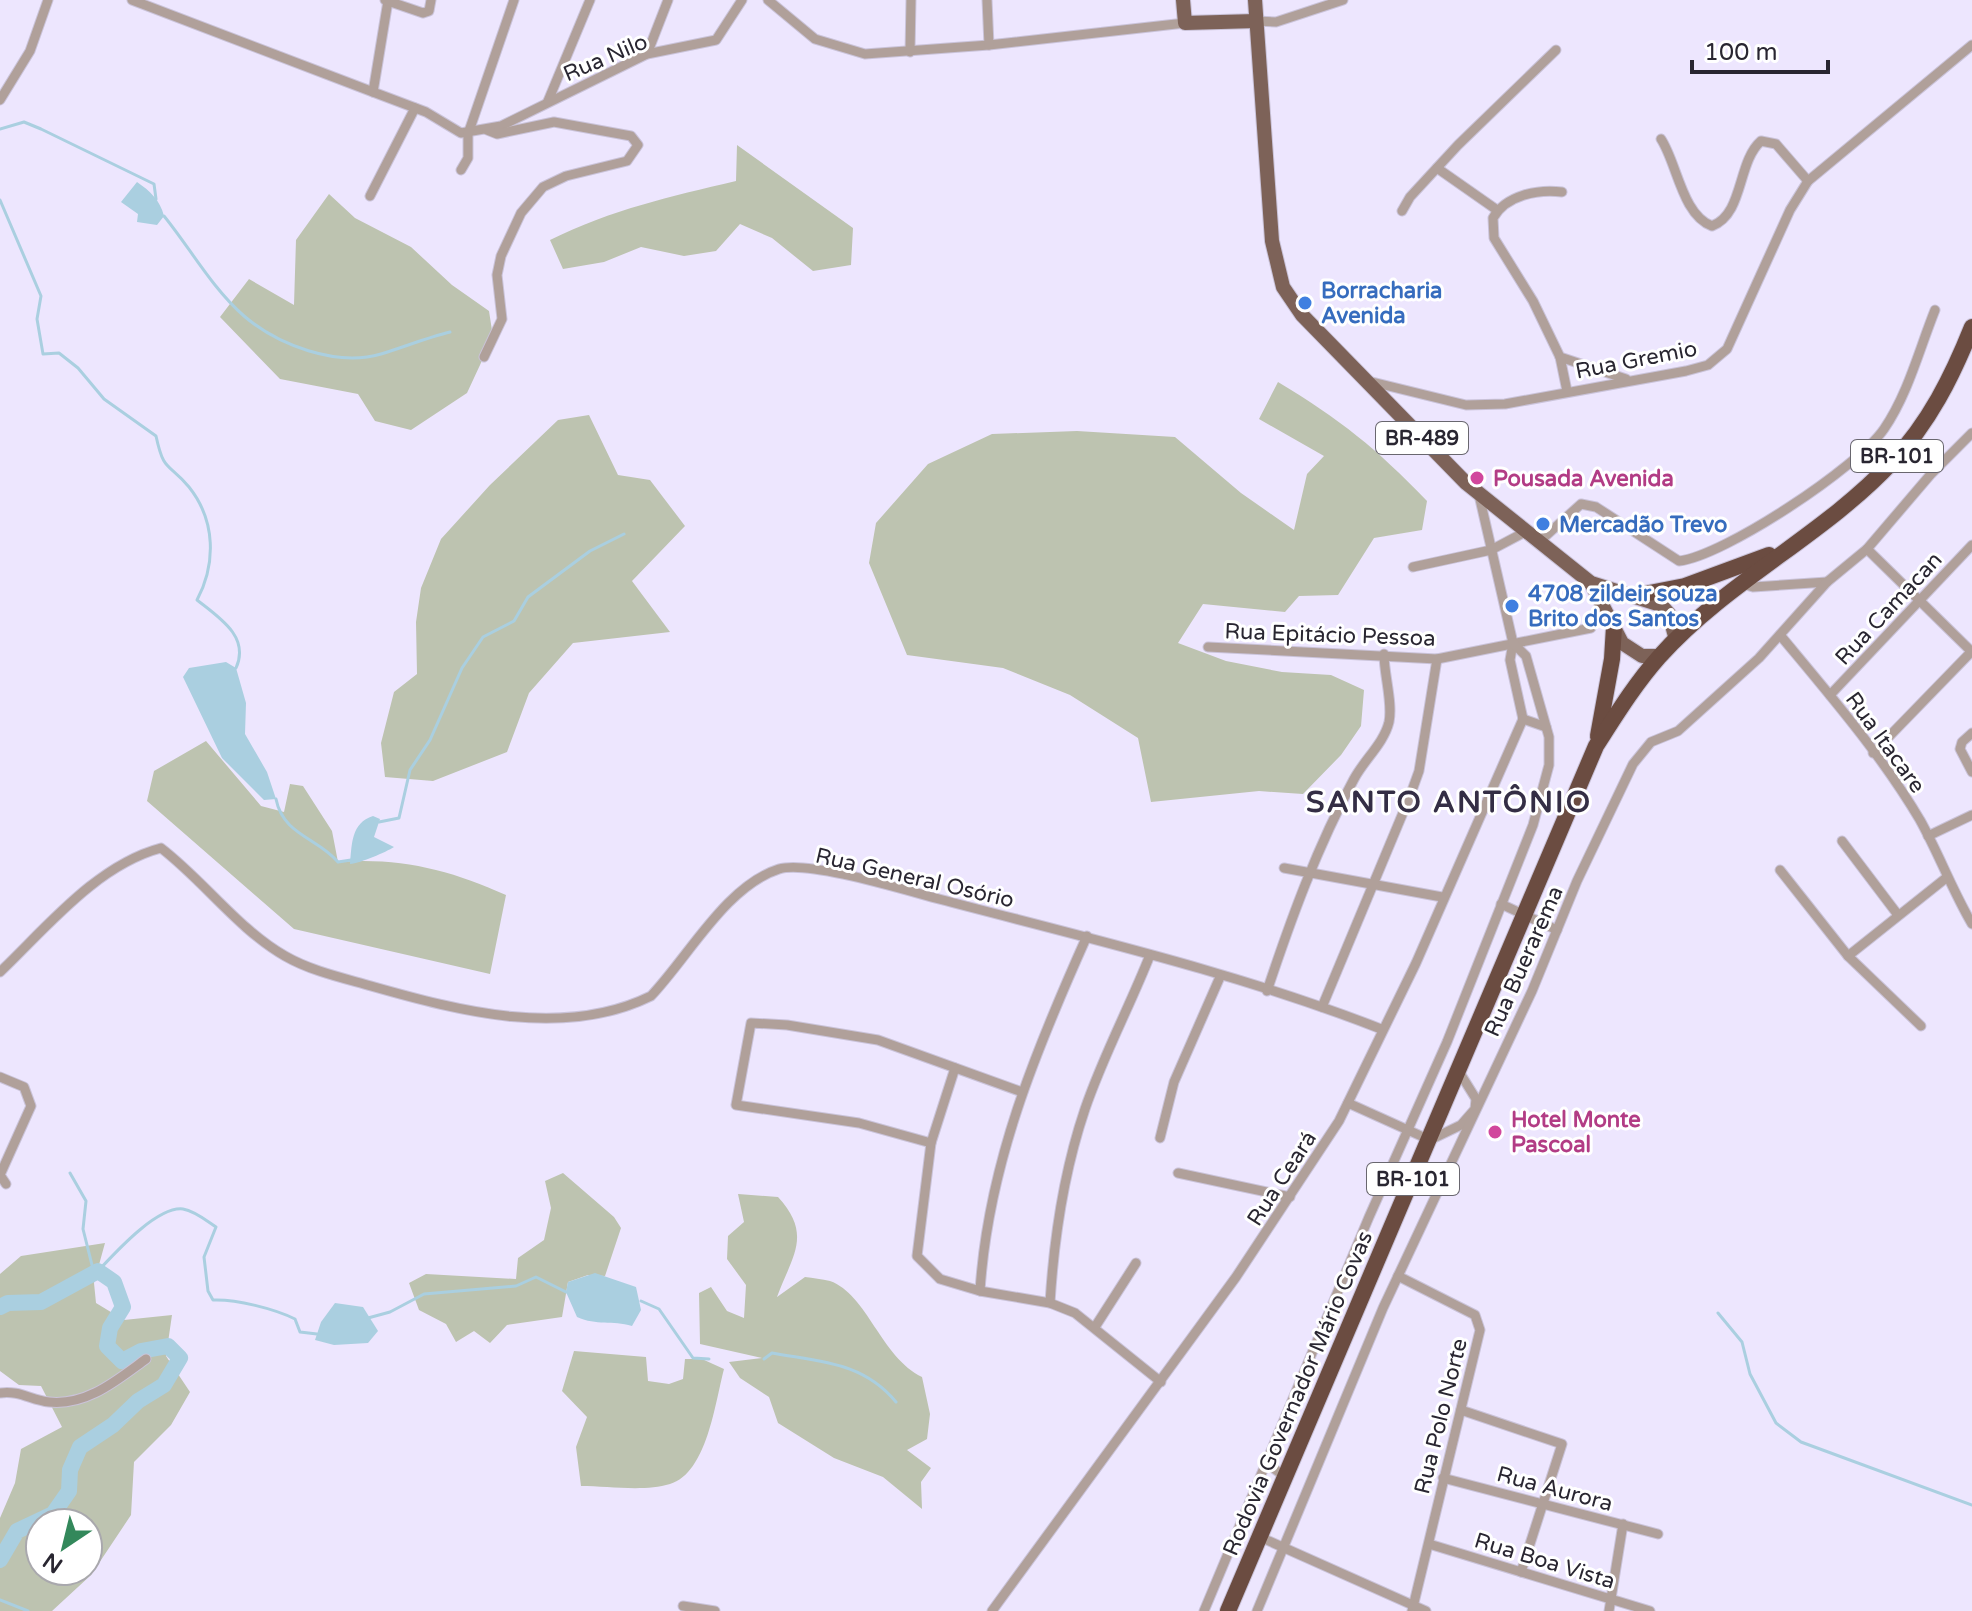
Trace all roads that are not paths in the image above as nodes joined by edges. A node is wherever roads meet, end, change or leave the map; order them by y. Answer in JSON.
{"nodes":[{"id":1,"x":48,"y":0,"type":"edge"},
{"id":2,"x":132,"y":0,"type":"edge"},
{"id":3,"x":431,"y":0,"type":"edge"},
{"id":4,"x":514,"y":0,"type":"edge"},
{"id":5,"x":590,"y":0,"type":"edge"},
{"id":6,"x":668,"y":0,"type":"edge"},
{"id":7,"x":742,"y":0,"type":"edge"},
{"id":8,"x":768,"y":0,"type":"edge"},
{"id":9,"x":911,"y":0,"type":"edge"},
{"id":10,"x":987,"y":0,"type":"edge"},
{"id":11,"x":1183,"y":0,"type":"edge"},
{"id":12,"x":1255,"y":0,"type":"edge"},
{"id":13,"x":1343,"y":0,"type":"edge"},
{"id":14,"x":387,"y":1,"type":"edge"},
{"id":15,"x":1256,"y":21,"type":"junction"},
{"id":16,"x":1185,"y":23,"type":"junction"},
{"id":17,"x":989,"y":45,"type":"junction"},
{"id":18,"x":1972,"y":45,"type":"edge"},
{"id":19,"x":1556,"y":50,"type":"dead end"},
{"id":20,"x":910,"y":52,"type":"junction"},
{"id":21,"x":647,"y":54,"type":"junction"},
{"id":22,"x":373,"y":92,"type":"junction"},
{"id":23,"x":0,"y":100,"type":"edge"},
{"id":24,"x":548,"y":101,"type":"junction"},
{"id":25,"x":415,"y":108,"type":"junction"},
{"id":26,"x":487,"y":130,"type":"junction"},
{"id":27,"x":468,"y":134,"type":"junction"},
{"id":28,"x":1661,"y":139,"type":"dead end"},
{"id":29,"x":1437,"y":168,"type":"junction"},
{"id":30,"x":461,"y":170,"type":"dead end"},
{"id":31,"x":1808,"y":181,"type":"junction"},
{"id":32,"x":1562,"y":192,"type":"dead end"},
{"id":33,"x":370,"y":196,"type":"dead end"},
{"id":34,"x":1497,"y":210,"type":"junction"},
{"id":35,"x":1402,"y":211,"type":"dead end"},
{"id":36,"x":1935,"y":310,"type":"dead end"},
{"id":37,"x":1972,"y":327,"type":"edge"},
{"id":38,"x":484,"y":357,"type":"dead end"},
{"id":39,"x":1560,"y":357,"type":"junction"},
{"id":40,"x":1365,"y":379,"type":"junction"},
{"id":41,"x":1631,"y":381,"type":"junction"},
{"id":42,"x":1567,"y":391,"type":"junction"},
{"id":43,"x":1972,"y":433,"type":"edge"},
{"id":44,"x":1479,"y":495,"type":"junction"},
{"id":45,"x":1525,"y":532,"type":"junction"},
{"id":46,"x":1539,"y":542,"type":"junction"},
{"id":47,"x":1972,"y":545,"type":"edge"},
{"id":48,"x":1867,"y":549,"type":"junction"},
{"id":49,"x":1491,"y":550,"type":"junction"},
{"id":50,"x":1782,"y":550,"type":"junction"},
{"id":51,"x":1413,"y":567,"type":"dead end"},
{"id":52,"x":1827,"y":582,"type":"junction"},
{"id":53,"x":1591,"y":583,"type":"junction"},
{"id":54,"x":1739,"y":583,"type":"junction"},
{"id":55,"x":1631,"y":595,"type":"junction"},
{"id":56,"x":1921,"y":601,"type":"junction"},
{"id":57,"x":1608,"y":610,"type":"junction"},
{"id":58,"x":1614,"y":627,"type":"junction"},
{"id":59,"x":1591,"y":628,"type":"dead end"},
{"id":60,"x":1780,"y":635,"type":"junction"},
{"id":61,"x":1676,"y":640,"type":"junction"},
{"id":62,"x":1513,"y":643,"type":"junction"},
{"id":63,"x":1208,"y":647,"type":"dead end"},
{"id":64,"x":1972,"y":652,"type":"edge"},
{"id":65,"x":1384,"y":654,"type":"junction"},
{"id":66,"x":1660,"y":656,"type":"junction"},
{"id":67,"x":1437,"y":659,"type":"junction"},
{"id":68,"x":1830,"y":695,"type":"junction"},
{"id":69,"x":1523,"y":719,"type":"junction"},
{"id":70,"x":1546,"y":727,"type":"junction"},
{"id":71,"x":1972,"y":733,"type":"edge"},
{"id":72,"x":1596,"y":746,"type":"junction"},
{"id":73,"x":1873,"y":753,"type":"junction"},
{"id":74,"x":1972,"y":772,"type":"edge"},
{"id":75,"x":1972,"y":815,"type":"edge"},
{"id":76,"x":1928,"y":836,"type":"junction"},
{"id":77,"x":1842,"y":841,"type":"dead end"},
{"id":78,"x":1284,"y":868,"type":"dead end"},
{"id":79,"x":1780,"y":870,"type":"dead end"},
{"id":80,"x":1309,"y":873,"type":"junction"},
{"id":81,"x":1946,"y":878,"type":"junction"},
{"id":82,"x":1373,"y":884,"type":"junction"},
{"id":83,"x":1442,"y":897,"type":"junction"},
{"id":84,"x":1501,"y":904,"type":"junction"},
{"id":85,"x":1523,"y":914,"type":"junction"},
{"id":86,"x":1898,"y":915,"type":"junction"},
{"id":87,"x":1972,"y":924,"type":"edge"},
{"id":88,"x":1557,"y":930,"type":"junction"},
{"id":89,"x":1087,"y":936,"type":"junction"},
{"id":90,"x":1150,"y":955,"type":"junction"},
{"id":91,"x":1848,"y":956,"type":"junction"},
{"id":92,"x":0,"y":972,"type":"edge"},
{"id":93,"x":1220,"y":977,"type":"junction"},
{"id":94,"x":1267,"y":991,"type":"junction"},
{"id":95,"x":1322,"y":1007,"type":"junction"},
{"id":96,"x":1921,"y":1026,"type":"dead end"},
{"id":97,"x":1381,"y":1029,"type":"junction"},
{"id":98,"x":955,"y":1068,"type":"junction"},
{"id":99,"x":1458,"y":1070,"type":"junction"},
{"id":100,"x":0,"y":1077,"type":"edge"},
{"id":101,"x":1022,"y":1092,"type":"junction"},
{"id":102,"x":1348,"y":1103,"type":"junction"},
{"id":103,"x":1475,"y":1109,"type":"junction"},
{"id":104,"x":1409,"y":1131,"type":"junction"},
{"id":105,"x":1160,"y":1138,"type":"dead end"},
{"id":106,"x":1430,"y":1140,"type":"junction"},
{"id":107,"x":931,"y":1143,"type":"junction"},
{"id":108,"x":1178,"y":1173,"type":"dead end"},
{"id":109,"x":6,"y":1184,"type":"dead end"},
{"id":110,"x":1290,"y":1197,"type":"junction"},
{"id":111,"x":1136,"y":1263,"type":"dead end"},
{"id":112,"x":1398,"y":1276,"type":"junction"},
{"id":113,"x":980,"y":1291,"type":"junction"},
{"id":114,"x":1050,"y":1303,"type":"junction"},
{"id":115,"x":1095,"y":1327,"type":"junction"},
{"id":116,"x":146,"y":1359,"type":"dead end"},
{"id":117,"x":1161,"y":1382,"type":"junction"},
{"id":118,"x":0,"y":1393,"type":"edge"},
{"id":119,"x":1461,"y":1410,"type":"junction"},
{"id":120,"x":1265,"y":1462,"type":"junction"},
{"id":121,"x":1284,"y":1476,"type":"junction"},
{"id":122,"x":1443,"y":1478,"type":"junction"},
{"id":123,"x":1542,"y":1503,"type":"junction"},
{"id":124,"x":1623,"y":1524,"type":"junction"},
{"id":125,"x":1658,"y":1534,"type":"dead end"},
{"id":126,"x":1260,"y":1537,"type":"junction"},
{"id":127,"x":1429,"y":1544,"type":"junction"},
{"id":128,"x":1283,"y":1547,"type":"junction"},
{"id":129,"x":1521,"y":1572,"type":"junction"},
{"id":130,"x":1612,"y":1600,"type":"junction"},
{"id":131,"x":683,"y":1606,"type":"dead end"},
{"id":132,"x":1412,"y":1608,"type":"edge"},
{"id":133,"x":998,"y":1609,"type":"edge"},
{"id":134,"x":715,"y":1611,"type":"edge"},
{"id":135,"x":1204,"y":1611,"type":"edge"},
{"id":136,"x":1228,"y":1611,"type":"edge"},
{"id":137,"x":1257,"y":1611,"type":"edge"},
{"id":138,"x":1426,"y":1611,"type":"edge"},
{"id":139,"x":1609,"y":1611,"type":"edge"},
{"id":140,"x":1650,"y":1611,"type":"edge"}],
"edges":[{"from":1,"to":23,"type":"street"},
{"from":2,"to":22,"type":"street"},
{"from":3,"to":14,"type":"street"},
{"from":4,"to":27,"type":"street"},
{"from":5,"to":24,"type":"street"},
{"from":6,"to":21,"type":"street"},
{"from":7,"to":21,"type":"street","name":"Rua Nilo"},
{"from":8,"to":20,"type":"street"},
{"from":9,"to":20,"type":"street"},
{"from":10,"to":17,"type":"street"},
{"from":11,"to":16,"type":"main road"},
{"from":12,"to":15,"type":"main road","number":"BR-489"},
{"from":13,"to":15,"type":"street"},
{"from":14,"to":22,"type":"street"},
{"from":15,"to":16,"type":"main road"},
{"from":15,"to":40,"type":"main road","number":"BR-489"},
{"from":16,"to":17,"type":"street"},
{"from":17,"to":20,"type":"street"},
{"from":18,"to":31,"type":"street","name":"Rua Gremio"},
{"from":19,"to":29,"type":"street"},
{"from":21,"to":24,"type":"street","name":"Rua Nilo"},
{"from":22,"to":25,"type":"street"},
{"from":24,"to":26,"type":"street","name":"Rua Nilo"},
{"from":25,"to":27,"type":"street"},
{"from":25,"to":33,"type":"street"},
{"from":26,"to":27,"type":"street","name":"Rua Nilo"},
{"from":26,"to":38,"type":"street"},
{"from":27,"to":30,"type":"street"},
{"from":28,"to":31,"type":"street"},
{"from":29,"to":34,"type":"street"},
{"from":29,"to":35,"type":"street"},
{"from":31,"to":41,"type":"street","name":"Rua Gremio"},
{"from":32,"to":34,"type":"street"},
{"from":34,"to":39,"type":"street"},
{"from":36,"to":46,"type":"street"},
{"from":37,"to":50,"type":"highway","name":"Rodovia Governador Mário Covas","number":"BR-101"},
{"from":39,"to":41,"type":"street"},
{"from":39,"to":42,"type":"street"},
{"from":40,"to":42,"type":"street","name":"Rua Gremio"},
{"from":40,"to":44,"type":"main road","number":"BR-489"},
{"from":41,"to":42,"type":"street","name":"Rua Gremio"},
{"from":43,"to":48,"type":"street","name":"Rua Buerarema"},
{"from":44,"to":45,"type":"main road","number":"BR-489"},
{"from":44,"to":49,"type":"street"},
{"from":45,"to":46,"type":"main road","number":"BR-489"},
{"from":45,"to":49,"type":"street"},
{"from":46,"to":53,"type":"main road","number":"BR-489"},
{"from":47,"to":56,"type":"street","name":"Rua Camacan"},
{"from":48,"to":52,"type":"street","name":"Rua Buerarema"},
{"from":48,"to":56,"type":"street"},
{"from":49,"to":51,"type":"street"},
{"from":49,"to":62,"type":"street"},
{"from":50,"to":54,"type":"highway","name":"Rodovia Governador Mário Covas","number":"BR-101"},
{"from":50,"to":55,"type":"highway"},
{"from":52,"to":54,"type":"street"},
{"from":52,"to":60,"type":"street","name":"Rua Buerarema"},
{"from":53,"to":55,"type":"main road","number":"BR-489"},
{"from":53,"to":57,"type":"main road","number":"BR-489"},
{"from":54,"to":61,"type":"highway","name":"Rodovia Governador Mário Covas","number":"BR-101"},
{"from":55,"to":57,"type":"main road"},
{"from":55,"to":61,"type":"main road","number":"BR-489"},
{"from":56,"to":64,"type":"street"},
{"from":56,"to":68,"type":"street","name":"Rua Camacan"},
{"from":57,"to":58,"type":"main road","number":"BR-489"},
{"from":58,"to":66,"type":"main road","number":"BR-489"},
{"from":58,"to":72,"type":"highway","number":"BR-489"},
{"from":59,"to":62,"type":"street","name":"Rua Epitácio Pessoa"},
{"from":60,"to":68,"type":"street","name":"Rua Itacare"},
{"from":60,"to":88,"type":"street","name":"Rua Buerarema"},
{"from":61,"to":66,"type":"highway","name":"Rodovia Governador Mário Covas","number":"BR-101"},
{"from":62,"to":67,"type":"street","name":"Rua Epitácio Pessoa"},
{"from":62,"to":69,"type":"street"},
{"from":62,"to":70,"type":"street"},
{"from":63,"to":65,"type":"street","name":"Rua Epitácio Pessoa"},
{"from":64,"to":73,"type":"street"},
{"from":65,"to":67,"type":"street","name":"Rua Epitácio Pessoa"},
{"from":65,"to":80,"type":"street"},
{"from":66,"to":72,"type":"highway","name":"Rodovia Governador Mário Covas","number":"BR-101"},
{"from":67,"to":82,"type":"street"},
{"from":68,"to":73,"type":"street","name":"Rua Itacare"},
{"from":69,"to":70,"type":"street"},
{"from":69,"to":83,"type":"street","name":"Rua Ceará"},
{"from":70,"to":84,"type":"street"},
{"from":71,"to":74,"type":"street"},
{"from":72,"to":85,"type":"highway","name":"Rodovia Governador Mário Covas","number":"BR-101"},
{"from":73,"to":76,"type":"street","name":"Rua Itacare"},
{"from":75,"to":76,"type":"street"},
{"from":76,"to":81,"type":"street","name":"Rua Itacare"},
{"from":77,"to":86,"type":"street"},
{"from":78,"to":80,"type":"street"},
{"from":79,"to":91,"type":"street"},
{"from":80,"to":82,"type":"street"},
{"from":80,"to":94,"type":"street"},
{"from":81,"to":86,"type":"street"},
{"from":81,"to":87,"type":"street","name":"Rua Itacare"},
{"from":82,"to":83,"type":"street"},
{"from":82,"to":95,"type":"street"},
{"from":83,"to":97,"type":"street","name":"Rua Ceará"},
{"from":84,"to":85,"type":"street"},
{"from":84,"to":104,"type":"street"},
{"from":85,"to":88,"type":"street"},
{"from":85,"to":99,"type":"highway","name":"Rodovia Governador Mário Covas","number":"BR-101"},
{"from":86,"to":91,"type":"street"},
{"from":88,"to":103,"type":"street","name":"Rua Buerarema"},
{"from":89,"to":90,"type":"street","name":"Rua General Osório"},
{"from":89,"to":92,"type":"street","name":"Rua General Osório"},
{"from":89,"to":101,"type":"street"},
{"from":90,"to":93,"type":"street","name":"Rua General Osório"},
{"from":90,"to":114,"type":"street"},
{"from":91,"to":96,"type":"street"},
{"from":93,"to":94,"type":"street","name":"Rua General Osório"},
{"from":93,"to":105,"type":"street"},
{"from":94,"to":95,"type":"street","name":"Rua General Osório"},
{"from":95,"to":97,"type":"street","name":"Rua General Osório"},
{"from":97,"to":102,"type":"street","name":"Rua Ceará"},
{"from":98,"to":101,"type":"street"},
{"from":98,"to":107,"type":"street"},
{"from":98,"to":107,"type":"street"},
{"from":99,"to":103,"type":"street"},
{"from":99,"to":106,"type":"highway","name":"Rodovia Governador Mário Covas","number":"BR-101"},
{"from":100,"to":109,"type":"street"},
{"from":101,"to":113,"type":"street"},
{"from":102,"to":104,"type":"street"},
{"from":102,"to":110,"type":"street","name":"Rua Ceará"},
{"from":103,"to":106,"type":"street"},
{"from":103,"to":112,"type":"street","name":"Rua Buerarema"},
{"from":104,"to":106,"type":"street"},
{"from":104,"to":120,"type":"street"},
{"from":106,"to":121,"type":"highway","name":"Rodovia Governador Mário Covas","number":"BR-101"},
{"from":107,"to":113,"type":"street"},
{"from":108,"to":110,"type":"street"},
{"from":110,"to":117,"type":"street","name":"Rua Ceará"},
{"from":111,"to":115,"type":"street"},
{"from":112,"to":119,"type":"street","name":"Rua Polo Norte"},
{"from":112,"to":128,"type":"street","name":"Rua Buerarema"},
{"from":113,"to":114,"type":"street"},
{"from":114,"to":115,"type":"street"},
{"from":115,"to":117,"type":"street"},
{"from":116,"to":118,"type":"street"},
{"from":117,"to":133,"type":"street","name":"Rua Ceará"},
{"from":119,"to":122,"type":"street","name":"Rua Polo Norte"},
{"from":119,"to":123,"type":"street"},
{"from":120,"to":121,"type":"street"},
{"from":120,"to":135,"type":"street"},
{"from":121,"to":126,"type":"highway","name":"Rodovia Governador Mário Covas","number":"BR-101"},
{"from":122,"to":123,"type":"street","name":"Rua Aurora"},
{"from":122,"to":127,"type":"street","name":"Rua Polo Norte"},
{"from":123,"to":124,"type":"street","name":"Rua Aurora"},
{"from":123,"to":129,"type":"street"},
{"from":124,"to":125,"type":"street","name":"Rua Aurora"},
{"from":124,"to":130,"type":"street"},
{"from":126,"to":128,"type":"street"},
{"from":126,"to":136,"type":"highway","name":"Rodovia Governador Mário Covas","number":"BR-101"},
{"from":127,"to":129,"type":"street","name":"Rua Boa Vista"},
{"from":127,"to":132,"type":"street","name":"Rua Polo Norte"},
{"from":128,"to":132,"type":"street"},
{"from":128,"to":137,"type":"street","name":"Rua Buerarema"},
{"from":129,"to":130,"type":"street","name":"Rua Boa Vista"},
{"from":130,"to":139,"type":"street"},
{"from":130,"to":140,"type":"street","name":"Rua Boa Vista"},
{"from":131,"to":134,"type":"street"},
{"from":132,"to":138,"type":"street"}]}
